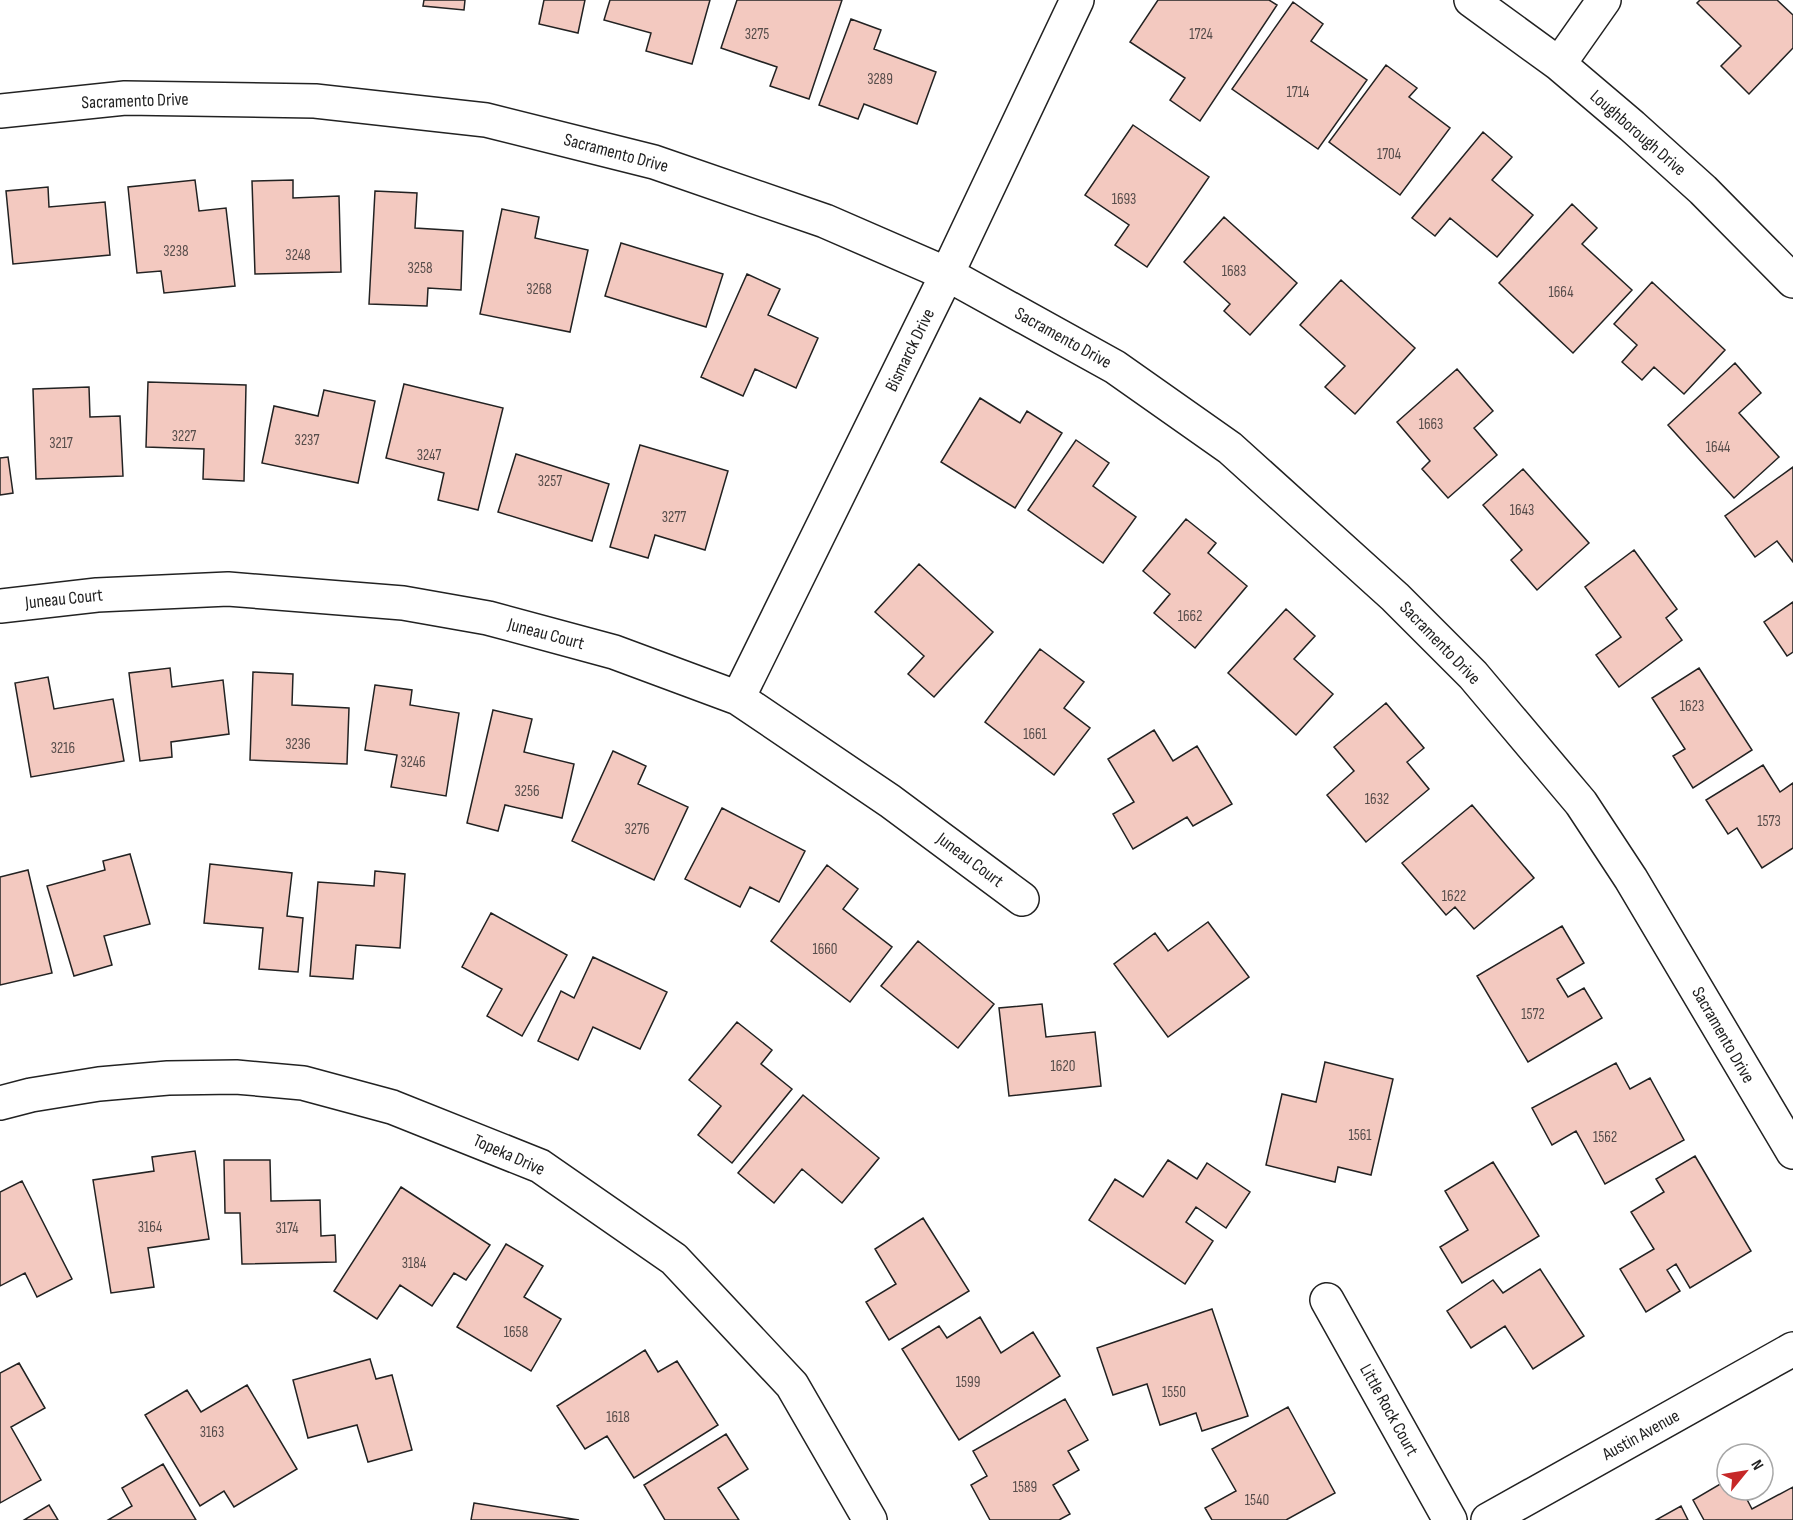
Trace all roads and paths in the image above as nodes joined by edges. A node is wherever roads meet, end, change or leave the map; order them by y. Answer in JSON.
{"nodes":[{"id":1,"x":1077,"y":0,"type":"edge"},
{"id":2,"x":1471,"y":0,"type":"edge"},
{"id":3,"x":1604,"y":0,"type":"edge"},
{"id":4,"x":1559,"y":64,"type":"junction"},
{"id":5,"x":0,"y":111,"type":"edge"},
{"id":6,"x":947,"y":274,"type":"junction"},
{"id":7,"x":1793,"y":281,"type":"edge"},
{"id":8,"x":0,"y":606,"type":"edge"},
{"id":9,"x":738,"y":698,"type":"junction"},
{"id":10,"x":1022,"y":899,"type":"dead end"},
{"id":11,"x":0,"y":1103,"type":"edge"},
{"id":12,"x":1793,"y":1152,"type":"edge"},
{"id":13,"x":1327,"y":1299,"type":"dead end"},
{"id":14,"x":1793,"y":1349,"type":"edge"},
{"id":15,"x":870,"y":1520,"type":"edge"},
{"id":16,"x":1450,"y":1520,"type":"edge"},
{"id":17,"x":1488,"y":1520,"type":"edge"}],
"edges":[{"from":1,"to":6,"type":"street","name":"Bismarck Drive"},
{"from":2,"to":4,"type":"street","name":"Loughborough Drive"},
{"from":3,"to":4,"type":"street"},
{"from":4,"to":7,"type":"street","name":"Loughborough Drive"},
{"from":5,"to":6,"type":"street","name":"Sacramento Drive"},
{"from":6,"to":9,"type":"street","name":"Bismarck Drive"},
{"from":6,"to":12,"type":"street","name":"Sacramento Drive"},
{"from":8,"to":9,"type":"street","name":"Juneau Court"},
{"from":9,"to":10,"type":"street","name":"Juneau Court"},
{"from":11,"to":15,"type":"street","name":"Topeka Drive"},
{"from":13,"to":16,"type":"street","name":"Little Rock Court"},
{"from":14,"to":17,"type":"street","name":"Austin Avenue"}]}
